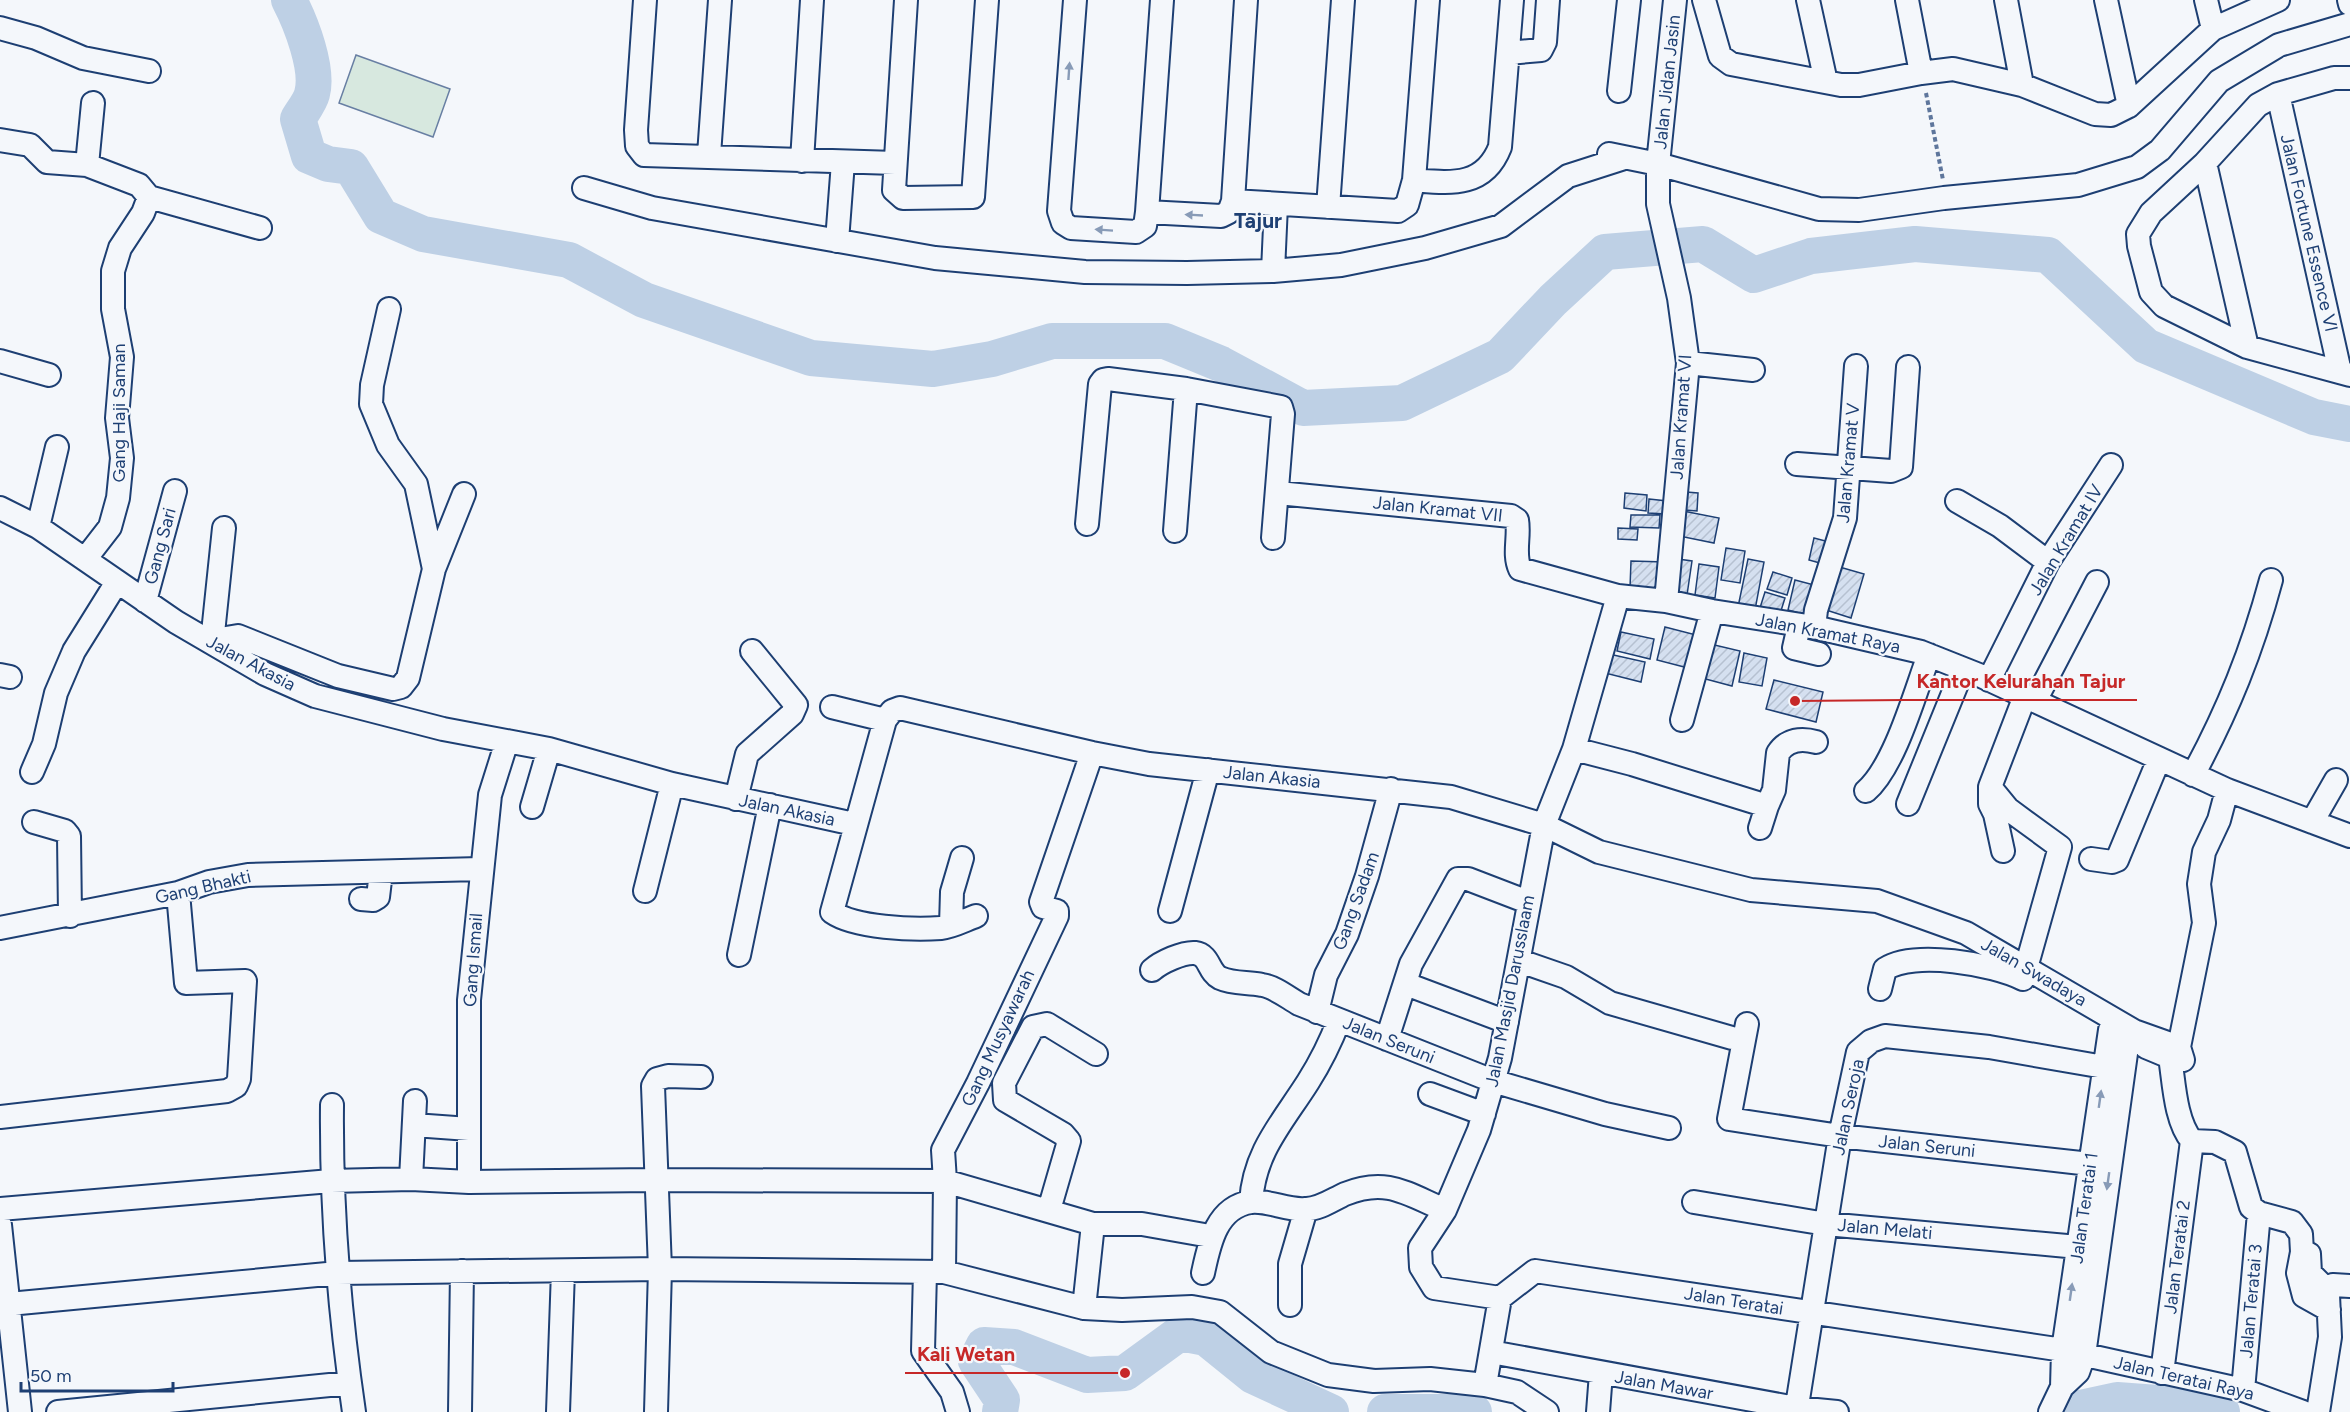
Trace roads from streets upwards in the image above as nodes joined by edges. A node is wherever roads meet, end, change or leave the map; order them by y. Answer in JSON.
{"nodes":[{"id":1,"x":645,"y":0,"type":"edge"},
{"id":2,"x":720,"y":0,"type":"edge"},
{"id":3,"x":812,"y":0,"type":"edge"},
{"id":4,"x":906,"y":0,"type":"edge"},
{"id":5,"x":987,"y":0,"type":"edge"},
{"id":6,"x":1075,"y":0,"type":"edge"},
{"id":7,"x":1162,"y":0,"type":"edge"},
{"id":8,"x":1246,"y":0,"type":"edge"},
{"id":9,"x":1343,"y":0,"type":"edge"},
{"id":10,"x":1428,"y":0,"type":"edge"},
{"id":11,"x":1512,"y":0,"type":"edge"},
{"id":12,"x":1548,"y":0,"type":"edge"},
{"id":13,"x":1629,"y":0,"type":"edge"},
{"id":14,"x":1675,"y":0,"type":"edge"},
{"id":15,"x":1704,"y":0,"type":"edge"},
{"id":16,"x":1808,"y":0,"type":"edge"},
{"id":17,"x":1907,"y":0,"type":"edge"},
{"id":18,"x":2006,"y":0,"type":"edge"},
{"id":19,"x":2106,"y":0,"type":"edge"},
{"id":20,"x":2206,"y":0,"type":"edge"},
{"id":21,"x":2278,"y":0,"type":"edge"},
{"id":22,"x":2350,"y":24,"type":"edge"},
{"id":23,"x":0,"y":28,"type":"edge"},
{"id":24,"x":2213,"y":29,"type":"junction"},
{"id":25,"x":1509,"y":53,"type":"junction"},
{"id":26,"x":149,"y":71,"type":"dead end"},
{"id":27,"x":1921,"y":73,"type":"junction"},
{"id":28,"x":2350,"y":78,"type":"edge"},
{"id":29,"x":1826,"y":82,"type":"junction"},
{"id":30,"x":2022,"y":85,"type":"junction"},
{"id":31,"x":1619,"y":91,"type":"dead end"},
{"id":32,"x":2278,"y":94,"type":"junction"},
{"id":33,"x":93,"y":103,"type":"dead end"},
{"id":34,"x":2129,"y":106,"type":"junction"},
{"id":35,"x":0,"y":140,"type":"edge"},
{"id":36,"x":710,"y":155,"type":"junction"},
{"id":37,"x":802,"y":161,"type":"junction"},
{"id":38,"x":843,"y":162,"type":"junction"},
{"id":39,"x":2205,"y":162,"type":"junction"},
{"id":40,"x":895,"y":163,"type":"junction"},
{"id":41,"x":87,"y":165,"type":"junction"},
{"id":42,"x":1658,"y":165,"type":"junction"},
{"id":43,"x":1414,"y":180,"type":"junction"},
{"id":44,"x":584,"y":188,"type":"dead end"},
{"id":45,"x":149,"y":197,"type":"junction"},
{"id":46,"x":1233,"y":201,"type":"junction"},
{"id":47,"x":1284,"y":205,"type":"junction"},
{"id":48,"x":1328,"y":207,"type":"junction"},
{"id":49,"x":1147,"y":212,"type":"junction"},
{"id":50,"x":260,"y":228,"type":"dead end"},
{"id":51,"x":837,"y":241,"type":"junction"},
{"id":52,"x":1277,"y":266,"type":"junction"},
{"id":53,"x":389,"y":309,"type":"dead end"},
{"id":54,"x":2247,"y":347,"type":"junction"},
{"id":55,"x":0,"y":361,"type":"edge"},
{"id":56,"x":1688,"y":363,"type":"junction"},
{"id":57,"x":1856,"y":366,"type":"dead end"},
{"id":58,"x":1908,"y":367,"type":"dead end"},
{"id":59,"x":1753,"y":370,"type":"dead end"},
{"id":60,"x":2345,"y":373,"type":"edge"},
{"id":61,"x":49,"y":375,"type":"dead end"},
{"id":62,"x":1186,"y":389,"type":"junction"},
{"id":63,"x":57,"y":447,"type":"dead end"},
{"id":64,"x":1797,"y":464,"type":"dead end"},
{"id":65,"x":2111,"y":465,"type":"dead end"},
{"id":66,"x":1850,"y":468,"type":"junction"},
{"id":67,"x":175,"y":491,"type":"dead end"},
{"id":68,"x":1278,"y":493,"type":"junction"},
{"id":69,"x":464,"y":494,"type":"dead end"},
{"id":70,"x":1957,"y":501,"type":"dead end"},
{"id":71,"x":0,"y":508,"type":"edge"},
{"id":72,"x":1087,"y":524,"type":"dead end"},
{"id":73,"x":38,"y":527,"type":"junction"},
{"id":74,"x":224,"y":528,"type":"dead end"},
{"id":75,"x":1175,"y":531,"type":"dead end"},
{"id":76,"x":1273,"y":538,"type":"dead end"},
{"id":77,"x":86,"y":558,"type":"junction"},
{"id":78,"x":2049,"y":562,"type":"junction"},
{"id":79,"x":434,"y":569,"type":"junction"},
{"id":80,"x":2271,"y":580,"type":"dead end"},
{"id":81,"x":117,"y":582,"type":"junction"},
{"id":82,"x":2097,"y":582,"type":"dead end"},
{"id":83,"x":1618,"y":596,"type":"junction"},
{"id":84,"x":1666,"y":601,"type":"junction"},
{"id":85,"x":145,"y":602,"type":"junction"},
{"id":86,"x":1712,"y":611,"type":"junction"},
{"id":87,"x":1807,"y":627,"type":"junction"},
{"id":88,"x":211,"y":642,"type":"junction"},
{"id":89,"x":752,"y":651,"type":"dead end"},
{"id":90,"x":1819,"y":654,"type":"dead end"},
{"id":91,"x":1929,"y":655,"type":"junction"},
{"id":92,"x":1963,"y":669,"type":"junction"},
{"id":93,"x":1989,"y":680,"type":"junction"},
{"id":94,"x":2030,"y":698,"type":"junction"},
{"id":95,"x":832,"y":706,"type":"dead end"},
{"id":96,"x":885,"y":720,"type":"junction"},
{"id":97,"x":1682,"y":720,"type":"dead end"},
{"id":98,"x":507,"y":741,"type":"junction"},
{"id":99,"x":1816,"y":742,"type":"dead end"},
{"id":100,"x":549,"y":749,"type":"junction"},
{"id":101,"x":1574,"y":749,"type":"junction"},
{"id":102,"x":1092,"y":753,"type":"junction"},
{"id":103,"x":2159,"y":759,"type":"junction"},
{"id":104,"x":1208,"y":770,"type":"junction"},
{"id":105,"x":32,"y":772,"type":"dead end"},
{"id":106,"x":2193,"y":774,"type":"junction"},
{"id":107,"x":2336,"y":780,"type":"dead end"},
{"id":108,"x":672,"y":784,"type":"junction"},
{"id":109,"x":1990,"y":788,"type":"junction"},
{"id":110,"x":1391,"y":789,"type":"junction"},
{"id":111,"x":2227,"y":790,"type":"junction"},
{"id":112,"x":1866,"y":791,"type":"dead end"},
{"id":113,"x":736,"y":799,"type":"junction"},
{"id":114,"x":1908,"y":804,"type":"dead end"},
{"id":115,"x":770,"y":805,"type":"junction"},
{"id":116,"x":1767,"y":806,"type":"junction"},
{"id":117,"x":532,"y":807,"type":"dead end"},
{"id":118,"x":34,"y":822,"type":"dead end"},
{"id":119,"x":2312,"y":822,"type":"junction"},
{"id":120,"x":854,"y":824,"type":"junction"},
{"id":121,"x":1544,"y":825,"type":"junction"},
{"id":122,"x":1760,"y":828,"type":"dead end"},
{"id":123,"x":2350,"y":836,"type":"edge"},
{"id":124,"x":2002,"y":851,"type":"dead end"},
{"id":125,"x":962,"y":858,"type":"dead end"},
{"id":126,"x":2091,"y":859,"type":"dead end"},
{"id":127,"x":480,"y":869,"type":"junction"},
{"id":128,"x":381,"y":872,"type":"junction"},
{"id":129,"x":645,"y":891,"type":"dead end"},
{"id":130,"x":178,"y":893,"type":"junction"},
{"id":131,"x":361,"y":899,"type":"dead end"},
{"id":132,"x":1528,"y":902,"type":"junction"},
{"id":133,"x":1170,"y":911,"type":"dead end"},
{"id":134,"x":70,"y":916,"type":"junction"},
{"id":135,"x":976,"y":916,"type":"dead end"},
{"id":136,"x":951,"y":925,"type":"junction"},
{"id":137,"x":0,"y":928,"type":"edge"},
{"id":138,"x":739,"y":955,"type":"dead end"},
{"id":139,"x":1520,"y":961,"type":"junction"},
{"id":140,"x":2014,"y":966,"type":"junction"},
{"id":141,"x":1152,"y":970,"type":"dead end"},
{"id":142,"x":1406,"y":984,"type":"junction"},
{"id":143,"x":1880,"y":989,"type":"dead end"},
{"id":144,"x":1317,"y":1011,"type":"junction"},
{"id":145,"x":1339,"y":1020,"type":"junction"},
{"id":146,"x":1507,"y":1022,"type":"junction"},
{"id":147,"x":2119,"y":1035,"type":"junction"},
{"id":148,"x":1387,"y":1039,"type":"junction"},
{"id":149,"x":2179,"y":1047,"type":"junction"},
{"id":150,"x":1096,"y":1054,"type":"dead end"},
{"id":151,"x":2104,"y":1067,"type":"junction"},
{"id":152,"x":701,"y":1077,"type":"dead end"},
{"id":153,"x":1493,"y":1081,"type":"junction"},
{"id":154,"x":1430,"y":1095,"type":"dead end"},
{"id":155,"x":415,"y":1101,"type":"dead end"},
{"id":156,"x":332,"y":1105,"type":"dead end"},
{"id":157,"x":1484,"y":1114,"type":"junction"},
{"id":158,"x":0,"y":1118,"type":"edge"},
{"id":159,"x":414,"y":1125,"type":"junction"},
{"id":160,"x":1669,"y":1128,"type":"dead end"},
{"id":161,"x":468,"y":1129,"type":"junction"},
{"id":162,"x":1840,"y":1136,"type":"junction"},
{"id":163,"x":2192,"y":1141,"type":"junction"},
{"id":164,"x":2090,"y":1164,"type":"junction"},
{"id":165,"x":411,"y":1179,"type":"junction"},
{"id":166,"x":655,"y":1180,"type":"junction"},
{"id":167,"x":331,"y":1181,"type":"junction"},
{"id":168,"x":945,"y":1181,"type":"junction"},
{"id":169,"x":469,"y":1182,"type":"junction"},
{"id":170,"x":1251,"y":1202,"type":"junction"},
{"id":171,"x":1694,"y":1202,"type":"dead end"},
{"id":172,"x":0,"y":1209,"type":"edge"},
{"id":173,"x":1306,"y":1209,"type":"junction"},
{"id":174,"x":1049,"y":1210,"type":"junction"},
{"id":175,"x":1445,"y":1210,"type":"junction"},
{"id":176,"x":2259,"y":1213,"type":"junction"},
{"id":177,"x":1093,"y":1224,"type":"junction"},
{"id":178,"x":1826,"y":1224,"type":"junction"},
{"id":179,"x":0,"y":1225,"type":"edge"},
{"id":180,"x":1210,"y":1236,"type":"junction"},
{"id":181,"x":2078,"y":1247,"type":"junction"},
{"id":182,"x":660,"y":1269,"type":"junction"},
{"id":183,"x":462,"y":1271,"type":"junction"},
{"id":184,"x":563,"y":1271,"type":"junction"},
{"id":185,"x":934,"y":1272,"type":"junction"},
{"id":186,"x":338,"y":1273,"type":"junction"},
{"id":187,"x":1203,"y":1273,"type":"dead end"},
{"id":188,"x":2350,"y":1286,"type":"edge"},
{"id":189,"x":1500,"y":1298,"type":"junction"},
{"id":190,"x":2328,"y":1300,"type":"junction"},
{"id":191,"x":9,"y":1304,"type":"junction"},
{"id":192,"x":1290,"y":1305,"type":"dead end"},
{"id":193,"x":1083,"y":1308,"type":"junction"},
{"id":194,"x":1812,"y":1313,"type":"junction"},
{"id":195,"x":2340,"y":1342,"type":"edge"},
{"id":196,"x":1491,"y":1352,"type":"junction"},
{"id":197,"x":2074,"y":1352,"type":"junction"},
{"id":198,"x":1601,"y":1373,"type":"junction"},
{"id":199,"x":2162,"y":1373,"type":"junction"},
{"id":200,"x":350,"y":1383,"type":"junction"},
{"id":201,"x":1485,"y":1384,"type":"junction"},
{"id":202,"x":2243,"y":1390,"type":"junction"},
{"id":203,"x":1796,"y":1410,"type":"edge"},
{"id":204,"x":20,"y":1412,"type":"edge"},
{"id":205,"x":58,"y":1412,"type":"edge"},
{"id":206,"x":354,"y":1412,"type":"edge"},
{"id":207,"x":460,"y":1412,"type":"edge"},
{"id":208,"x":558,"y":1412,"type":"edge"},
{"id":209,"x":656,"y":1412,"type":"edge"},
{"id":210,"x":958,"y":1412,"type":"edge"},
{"id":211,"x":1547,"y":1412,"type":"edge"},
{"id":212,"x":1598,"y":1412,"type":"edge"},
{"id":213,"x":1837,"y":1412,"type":"edge"},
{"id":214,"x":2050,"y":1412,"type":"edge"},
{"id":215,"x":2303,"y":1412,"type":"edge"},
{"id":216,"x":2319,"y":1412,"type":"edge"}],
"edges":[{"from":1,"to":36,"type":"street"},
{"from":2,"to":36,"type":"street"},
{"from":3,"to":37,"type":"street"},
{"from":4,"to":40,"type":"street"},
{"from":5,"to":40,"type":"street"},
{"from":49,"to":6,"type":"street","one_way":true},
{"from":7,"to":49,"type":"street"},
{"from":8,"to":46,"type":"street"},
{"from":9,"to":48,"type":"street"},
{"from":10,"to":43,"type":"street"},
{"from":11,"to":25,"type":"street"},
{"from":12,"to":25,"type":"street"},
{"from":13,"to":31,"type":"street"},
{"from":14,"to":42,"type":"street","name":"Jalan Jidan Jasin"},
{"from":15,"to":29,"type":"street"},
{"from":16,"to":29,"type":"street"},
{"from":17,"to":27,"type":"street"},
{"from":18,"to":30,"type":"street"},
{"from":19,"to":34,"type":"street"},
{"from":20,"to":24,"type":"street"},
{"from":21,"to":24,"type":"street"},
{"from":22,"to":42,"type":"street"},
{"from":23,"to":26,"type":"street"},
{"from":24,"to":34,"type":"street"},
{"from":25,"to":43,"type":"street"},
{"from":27,"to":29,"type":"street"},
{"from":27,"to":30,"type":"street"},
{"from":28,"to":32,"type":"street"},
{"from":30,"to":34,"type":"street"},
{"from":32,"to":39,"type":"street"},
{"from":32,"to":60,"type":"street","name":"Jalan Fortune Essence VI"},
{"from":33,"to":41,"type":"street"},
{"from":35,"to":41,"type":"street"},
{"from":36,"to":37,"type":"street"},
{"from":37,"to":38,"type":"street"},
{"from":38,"to":40,"type":"street"},
{"from":38,"to":51,"type":"street"},
{"from":39,"to":54,"type":"street"},
{"from":39,"to":54,"type":"street"},
{"from":41,"to":45,"type":"street"},
{"from":42,"to":52,"type":"street"},
{"from":42,"to":56,"type":"street","name":"Jalan Kramat VI"},
{"from":43,"to":48,"type":"street"},
{"from":44,"to":51,"type":"street"},
{"from":45,"to":50,"type":"street"},
{"from":45,"to":77,"type":"street","name":"Gang Haji Saman"},
{"from":46,"to":47,"type":"street"},
{"from":46,"to":49,"type":"street","one_way":true},
{"from":47,"to":48,"type":"street"},
{"from":47,"to":52,"type":"street"},
{"from":51,"to":52,"type":"street"},
{"from":53,"to":79,"type":"street"},
{"from":54,"to":60,"type":"street"},
{"from":55,"to":61,"type":"street"},
{"from":56,"to":59,"type":"street"},
{"from":56,"to":84,"type":"street","name":"Jalan Kramat VI"},
{"from":57,"to":66,"type":"street","name":"Jalan Kramat V"},
{"from":58,"to":66,"type":"street"},
{"from":62,"to":68,"type":"street"},
{"from":62,"to":72,"type":"street"},
{"from":62,"to":75,"type":"street"},
{"from":63,"to":73,"type":"street"},
{"from":64,"to":66,"type":"street"},
{"from":65,"to":78,"type":"street","name":"Jalan Kramat IV"},
{"from":66,"to":87,"type":"street","name":"Jalan Kramat V"},
{"from":67,"to":85,"type":"street","name":"Gang Sari"},
{"from":68,"to":76,"type":"street"},
{"from":68,"to":83,"type":"street","name":"Jalan Kramat VII"},
{"from":69,"to":79,"type":"street"},
{"from":70,"to":78,"type":"street"},
{"from":71,"to":73,"type":"street","name":"Jalan Akasia"},
{"from":73,"to":77,"type":"street","name":"Jalan Akasia"},
{"from":74,"to":88,"type":"street"},
{"from":77,"to":81,"type":"street","name":"Jalan Akasia"},
{"from":78,"to":93,"type":"street","name":"Jalan Kramat IV"},
{"from":79,"to":88,"type":"street"},
{"from":80,"to":106,"type":"street"},
{"from":81,"to":85,"type":"street","name":"Jalan Akasia"},
{"from":81,"to":105,"type":"street"},
{"from":82,"to":94,"type":"street"},
{"from":83,"to":84,"type":"street","name":"Jalan Kramat Raya"},
{"from":83,"to":101,"type":"street"},
{"from":84,"to":86,"type":"street","name":"Jalan Kramat Raya"},
{"from":85,"to":88,"type":"street","name":"Jalan Akasia"},
{"from":86,"to":87,"type":"street","name":"Jalan Kramat Raya"},
{"from":86,"to":97,"type":"street"},
{"from":87,"to":90,"type":"street","name":"Jalan Kramat V"},
{"from":87,"to":91,"type":"street","name":"Jalan Kramat Raya"},
{"from":88,"to":98,"type":"street","name":"Jalan Akasia"},
{"from":89,"to":113,"type":"street"},
{"from":91,"to":92,"type":"street","name":"Jalan Kramat Raya"},
{"from":91,"to":112,"type":"street"},
{"from":92,"to":93,"type":"street","name":"Jalan Kramat Raya"},
{"from":92,"to":114,"type":"street"},
{"from":93,"to":94,"type":"street","name":"Jalan Kramat Raya"},
{"from":94,"to":103,"type":"street","name":"Jalan Kramat Raya"},
{"from":94,"to":109,"type":"street"},
{"from":95,"to":96,"type":"street"},
{"from":96,"to":102,"type":"street","name":"Jalan Akasia"},
{"from":96,"to":120,"type":"street","name":"Jalan Akasia"},
{"from":98,"to":100,"type":"street","name":"Jalan Akasia"},
{"from":98,"to":127,"type":"street","name":"Gang Ismail"},
{"from":99,"to":116,"type":"street"},
{"from":100,"to":108,"type":"street","name":"Jalan Akasia"},
{"from":100,"to":117,"type":"street"},
{"from":101,"to":116,"type":"street"},
{"from":101,"to":121,"type":"street"},
{"from":102,"to":104,"type":"street","name":"Jalan Akasia"},
{"from":102,"to":168,"type":"street","name":"Gang Musyawarah"},
{"from":103,"to":106,"type":"street","name":"Jalan Kramat Raya"},
{"from":103,"to":126,"type":"street"},
{"from":104,"to":110,"type":"street","name":"Jalan Akasia"},
{"from":104,"to":133,"type":"street"},
{"from":106,"to":111,"type":"street","name":"Jalan Kramat Raya"},
{"from":107,"to":119,"type":"street"},
{"from":108,"to":113,"type":"street","name":"Jalan Akasia"},
{"from":108,"to":129,"type":"street"},
{"from":109,"to":124,"type":"street"},
{"from":109,"to":140,"type":"street"},
{"from":110,"to":121,"type":"street","name":"Jalan Akasia"},
{"from":110,"to":144,"type":"street","name":"Gang Sadam"},
{"from":111,"to":119,"type":"street","name":"Jalan Kramat Raya"},
{"from":111,"to":149,"type":"street"},
{"from":113,"to":115,"type":"street","name":"Jalan Akasia"},
{"from":115,"to":120,"type":"street","name":"Jalan Akasia"},
{"from":115,"to":138,"type":"street"},
{"from":116,"to":122,"type":"street"},
{"from":118,"to":134,"type":"street"},
{"from":119,"to":123,"type":"street","name":"Jalan Kramat Raya"},
{"from":120,"to":136,"type":"street"},
{"from":121,"to":132,"type":"street","name":"Jalan Masjid Darusslaam"},
{"from":121,"to":140,"type":"street","name":"Jalan Swadaya"},
{"from":125,"to":136,"type":"street"},
{"from":127,"to":128,"type":"street","name":"Gang Bhakti"},
{"from":127,"to":161,"type":"street","name":"Gang Ismail"},
{"from":128,"to":130,"type":"street","name":"Gang Bhakti"},
{"from":128,"to":131,"type":"street"},
{"from":130,"to":134,"type":"street","name":"Gang Bhakti"},
{"from":130,"to":158,"type":"street"},
{"from":132,"to":139,"type":"street","name":"Jalan Masjid Darusslaam"},
{"from":132,"to":142,"type":"street"},
{"from":134,"to":137,"type":"street","name":"Gang Bhakti"},
{"from":135,"to":136,"type":"street"},
{"from":139,"to":146,"type":"street","name":"Jalan Masjid Darusslaam"},
{"from":139,"to":162,"type":"street","name":"Jalan Seruni"},
{"from":140,"to":143,"type":"street"},
{"from":140,"to":147,"type":"street"},
{"from":140,"to":149,"type":"street","name":"Jalan Swadaya"},
{"from":141,"to":144,"type":"street","name":"Jalan Seruni"},
{"from":142,"to":146,"type":"street"},
{"from":142,"to":148,"type":"street"},
{"from":144,"to":145,"type":"street","name":"Jalan Seruni"},
{"from":145,"to":148,"type":"street","name":"Jalan Seruni"},
{"from":145,"to":170,"type":"street"},
{"from":146,"to":153,"type":"street","name":"Jalan Masjid Darusslaam"},
{"from":147,"to":151,"type":"street","name":"Jalan Teratai 1"},
{"from":147,"to":163,"type":"street"},
{"from":147,"to":197,"type":"street","name":"Jalan Teratai 1","one_way":true},
{"from":148,"to":153,"type":"street","name":"Jalan Seruni"},
{"from":149,"to":190,"type":"street"},
{"from":150,"to":174,"type":"street"},
{"from":151,"to":162,"type":"street","name":"Jalan Seroja"},
{"from":164,"to":151,"type":"street","name":"Jalan Teratai 1","one_way":true},
{"from":152,"to":166,"type":"street"},
{"from":153,"to":157,"type":"street","name":"Jalan Masjid Darusslaam"},
{"from":153,"to":160,"type":"street","name":"Jalan Seruni"},
{"from":154,"to":157,"type":"street"},
{"from":155,"to":159,"type":"street"},
{"from":156,"to":167,"type":"street"},
{"from":157,"to":175,"type":"street","name":"Jalan Masjid Darusslaam"},
{"from":159,"to":161,"type":"street"},
{"from":159,"to":165,"type":"street"},
{"from":161,"to":169,"type":"street","name":"Gang Ismail"},
{"from":162,"to":164,"type":"street","name":"Jalan Seruni"},
{"from":162,"to":178,"type":"street","name":"Jalan Seroja"},
{"from":163,"to":176,"type":"street"},
{"from":163,"to":199,"type":"street","name":"Jalan Teratai 2"},
{"from":164,"to":181,"type":"street","name":"Jalan Teratai 1"},
{"from":165,"to":167,"type":"street"},
{"from":165,"to":169,"type":"street"},
{"from":166,"to":168,"type":"street"},
{"from":166,"to":169,"type":"street"},
{"from":166,"to":182,"type":"street"},
{"from":167,"to":172,"type":"street"},
{"from":167,"to":186,"type":"street"},
{"from":168,"to":174,"type":"street"},
{"from":168,"to":185,"type":"street"},
{"from":170,"to":173,"type":"street"},
{"from":170,"to":180,"type":"street"},
{"from":171,"to":178,"type":"street","name":"Jalan Melati"},
{"from":173,"to":175,"type":"street"},
{"from":173,"to":192,"type":"street"},
{"from":174,"to":177,"type":"street"},
{"from":175,"to":189,"type":"street","name":"Jalan Masjid Darusslaam"},
{"from":176,"to":190,"type":"street"},
{"from":176,"to":202,"type":"street","name":"Jalan Teratai 3"},
{"from":177,"to":180,"type":"street"},
{"from":177,"to":193,"type":"street"},
{"from":178,"to":181,"type":"street","name":"Jalan Melati"},
{"from":178,"to":194,"type":"street","name":"Jalan Seroja"},
{"from":179,"to":191,"type":"street"},
{"from":180,"to":187,"type":"street"},
{"from":197,"to":181,"type":"street","name":"Jalan Teratai 1","one_way":true},
{"from":182,"to":184,"type":"street"},
{"from":182,"to":185,"type":"street"},
{"from":182,"to":209,"type":"street"},
{"from":183,"to":184,"type":"street"},
{"from":183,"to":186,"type":"street"},
{"from":183,"to":207,"type":"street"},
{"from":184,"to":208,"type":"street"},
{"from":185,"to":193,"type":"street"},
{"from":185,"to":210,"type":"street"},
{"from":186,"to":191,"type":"street"},
{"from":186,"to":200,"type":"street"},
{"from":188,"to":190,"type":"street"},
{"from":189,"to":194,"type":"street","name":"Jalan Teratai"},
{"from":189,"to":196,"type":"street"},
{"from":190,"to":195,"type":"street"},
{"from":191,"to":204,"type":"street"},
{"from":193,"to":201,"type":"street"},
{"from":194,"to":197,"type":"street","name":"Jalan Teratai"},
{"from":194,"to":203,"type":"street","name":"Jalan Seroja"},
{"from":195,"to":216,"type":"street"},
{"from":196,"to":198,"type":"street","name":"Jalan Mawar"},
{"from":196,"to":201,"type":"street"},
{"from":197,"to":199,"type":"street","name":"Jalan Teratai Raya"},
{"from":197,"to":214,"type":"street","name":"Jalan Teratai 1"},
{"from":198,"to":203,"type":"street","name":"Jalan Mawar"},
{"from":198,"to":212,"type":"street"},
{"from":199,"to":202,"type":"street","name":"Jalan Teratai Raya"},
{"from":200,"to":205,"type":"street"},
{"from":200,"to":206,"type":"street"},
{"from":201,"to":211,"type":"street"},
{"from":202,"to":215,"type":"street","name":"Jalan Teratai Raya"},
{"from":203,"to":213,"type":"street","name":"Jalan Mawar"}]}
